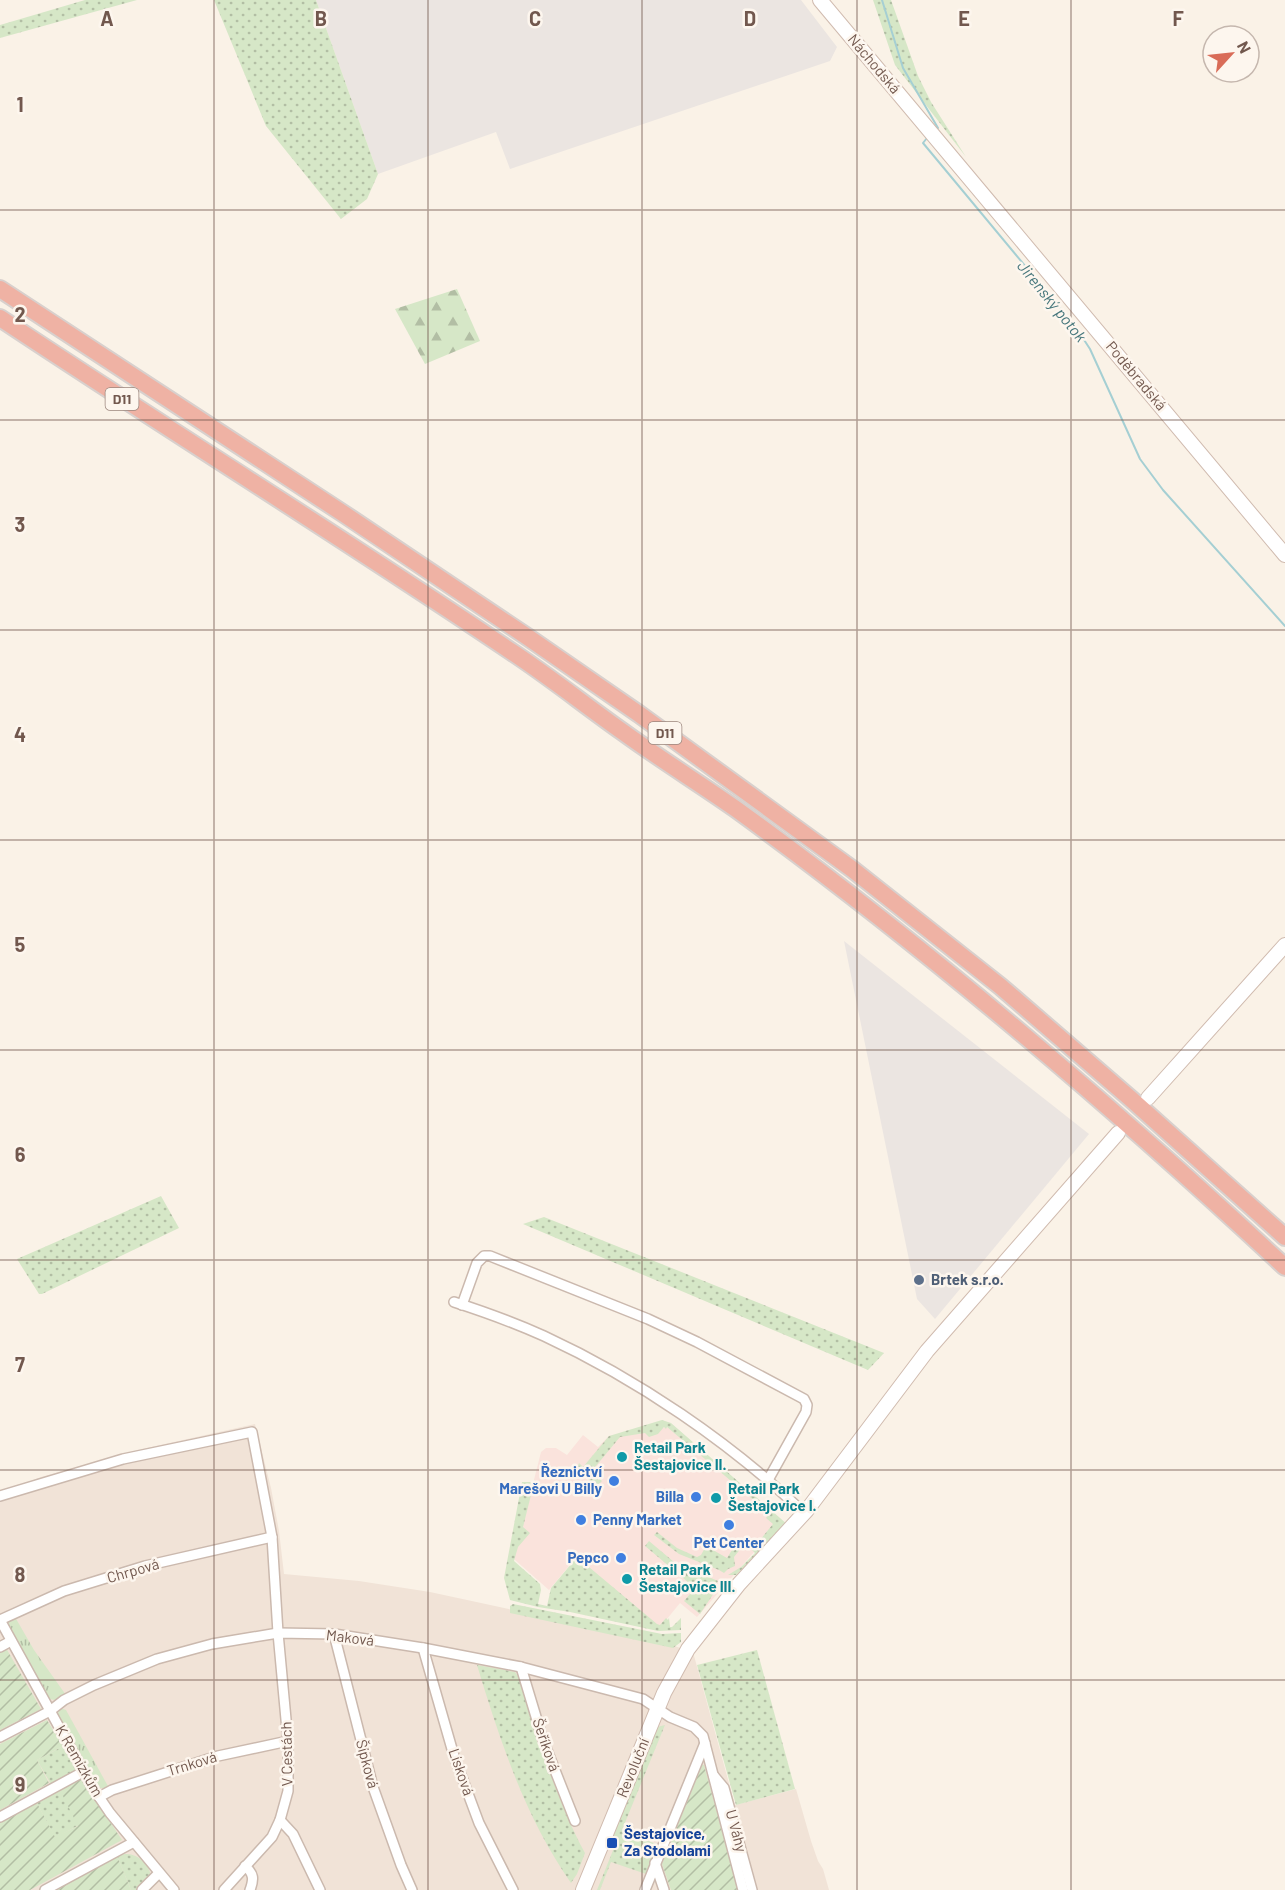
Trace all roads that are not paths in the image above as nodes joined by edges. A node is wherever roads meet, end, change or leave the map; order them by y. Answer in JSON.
{"nodes":[{"id":1,"x":820,"y":0,"type":"edge"},
{"id":2,"x":940,"y":142,"type":"joint"},
{"id":3,"x":0,"y":289,"type":"edge"},
{"id":4,"x":0,"y":318,"type":"edge"},
{"id":5,"x":1285,"y":555,"type":"edge"},
{"id":6,"x":1285,"y":945,"type":"edge"},
{"id":7,"x":1148,"y":1098,"type":"dead end"},
{"id":8,"x":1118,"y":1133,"type":"dead end"},
{"id":9,"x":1285,"y":1237,"type":"edge"},
{"id":10,"x":1285,"y":1267,"type":"edge"},
{"id":11,"x":768,"y":1480,"type":"junction"},
{"id":12,"x":0,"y":1496,"type":"edge"},
{"id":13,"x":804,"y":1513,"type":"junction"},
{"id":14,"x":272,"y":1537,"type":"junction"},
{"id":15,"x":0,"y":1620,"type":"edge"},
{"id":16,"x":278,"y":1633,"type":"junction"},
{"id":17,"x":334,"y":1634,"type":"junction"},
{"id":18,"x":11,"y":1641,"type":"junction"},
{"id":19,"x":0,"y":1647,"type":"edge"},
{"id":20,"x":423,"y":1648,"type":"junction"},
{"id":21,"x":521,"y":1667,"type":"junction"},
{"id":22,"x":657,"y":1708,"type":"junction"},
{"id":23,"x":50,"y":1711,"type":"junction"},
{"id":24,"x":0,"y":1737,"type":"edge"},
{"id":25,"x":288,"y":1741,"type":"junction"},
{"id":26,"x":705,"y":1743,"type":"junction"},
{"id":27,"x":83,"y":1772,"type":"junction"},
{"id":28,"x":714,"y":1776,"type":"junction"},
{"id":29,"x":99,"y":1797,"type":"junction"},
{"id":30,"x":0,"y":1817,"type":"edge"},
{"id":31,"x":280,"y":1820,"type":"junction"},
{"id":32,"x":575,"y":1821,"type":"dead end"},
{"id":33,"x":134,"y":1842,"type":"junction"},
{"id":34,"x":655,"y":1863,"type":"junction"},
{"id":35,"x":245,"y":1866,"type":"junction"},
{"id":36,"x":159,"y":1873,"type":"junction"},
{"id":37,"x":45,"y":1890,"type":"edge"},
{"id":38,"x":142,"y":1890,"type":"edge"},
{"id":39,"x":174,"y":1890,"type":"edge"},
{"id":40,"x":224,"y":1890,"type":"edge"},
{"id":41,"x":250,"y":1890,"type":"edge"},
{"id":42,"x":320,"y":1890,"type":"edge"},
{"id":43,"x":412,"y":1890,"type":"edge"},
{"id":44,"x":513,"y":1890,"type":"edge"},
{"id":45,"x":583,"y":1890,"type":"edge"},
{"id":46,"x":645,"y":1890,"type":"edge"},
{"id":47,"x":664,"y":1890,"type":"edge"},
{"id":48,"x":743,"y":1890,"type":"edge"},
{"id":49,"x":752,"y":1890,"type":"edge"}],
"edges":[{"from":1,"to":2,"type":"street","name":"Náchodská"},
{"from":2,"to":5,"type":"street","name":"Poděbradská"},
{"from":3,"to":9,"type":"highway","number":"D11"},
{"from":4,"to":10,"type":"highway","number":"D11"},
{"from":6,"to":7,"type":"street"},
{"from":8,"to":13,"type":"street","name":"Revoluční"},
{"from":11,"to":11,"type":"street"},
{"from":11,"to":13,"type":"street"},
{"from":12,"to":14,"type":"street","name":"V Cestách"},
{"from":13,"to":22,"type":"street","name":"Revoluční"},
{"from":14,"to":15,"type":"street","name":"Chrpová"},
{"from":14,"to":16,"type":"street","name":"V Cestách"},
{"from":15,"to":18,"type":"street","name":"K Remízkům"},
{"from":16,"to":17,"type":"street","name":"Maková"},
{"from":16,"to":23,"type":"street","name":"Maková"},
{"from":16,"to":25,"type":"street","name":"V Cestách"},
{"from":17,"to":20,"type":"street","name":"Maková"},
{"from":17,"to":43,"type":"street","name":"Šípková"},
{"from":18,"to":19,"type":"street"},
{"from":18,"to":23,"type":"street","name":"K Remízkům"},
{"from":20,"to":21,"type":"street","name":"Maková"},
{"from":20,"to":44,"type":"street","name":"Lísková"},
{"from":21,"to":22,"type":"street","name":"Maková"},
{"from":21,"to":32,"type":"street","name":"Šeříková"},
{"from":22,"to":26,"type":"street"},
{"from":22,"to":45,"type":"street","name":"Revoluční"},
{"from":23,"to":24,"type":"street","name":"Maková"},
{"from":23,"to":27,"type":"street","name":"K Remízkům"},
{"from":25,"to":29,"type":"street","name":"Trnková"},
{"from":25,"to":31,"type":"street","name":"V Cestách"},
{"from":26,"to":28,"type":"street","name":"U Váhy"},
{"from":26,"to":34,"type":"street"},
{"from":27,"to":29,"type":"street","name":"K Remízkům"},
{"from":27,"to":30,"type":"street"},
{"from":28,"to":48,"type":"street","name":"U Váhy"},
{"from":28,"to":49,"type":"street","name":"U Váhy"},
{"from":29,"to":33,"type":"street","name":"K Remízkům"},
{"from":31,"to":35,"type":"street","name":"V Cestách"},
{"from":31,"to":42,"type":"street"},
{"from":33,"to":36,"type":"street","name":"K Remízkům"},
{"from":33,"to":37,"type":"street"},
{"from":34,"to":46,"type":"street"},
{"from":34,"to":47,"type":"street"},
{"from":35,"to":40,"type":"street","name":"V Cestách"},
{"from":35,"to":41,"type":"street"},
{"from":36,"to":38,"type":"street"},
{"from":36,"to":39,"type":"street","name":"K Remízkům"}]}
